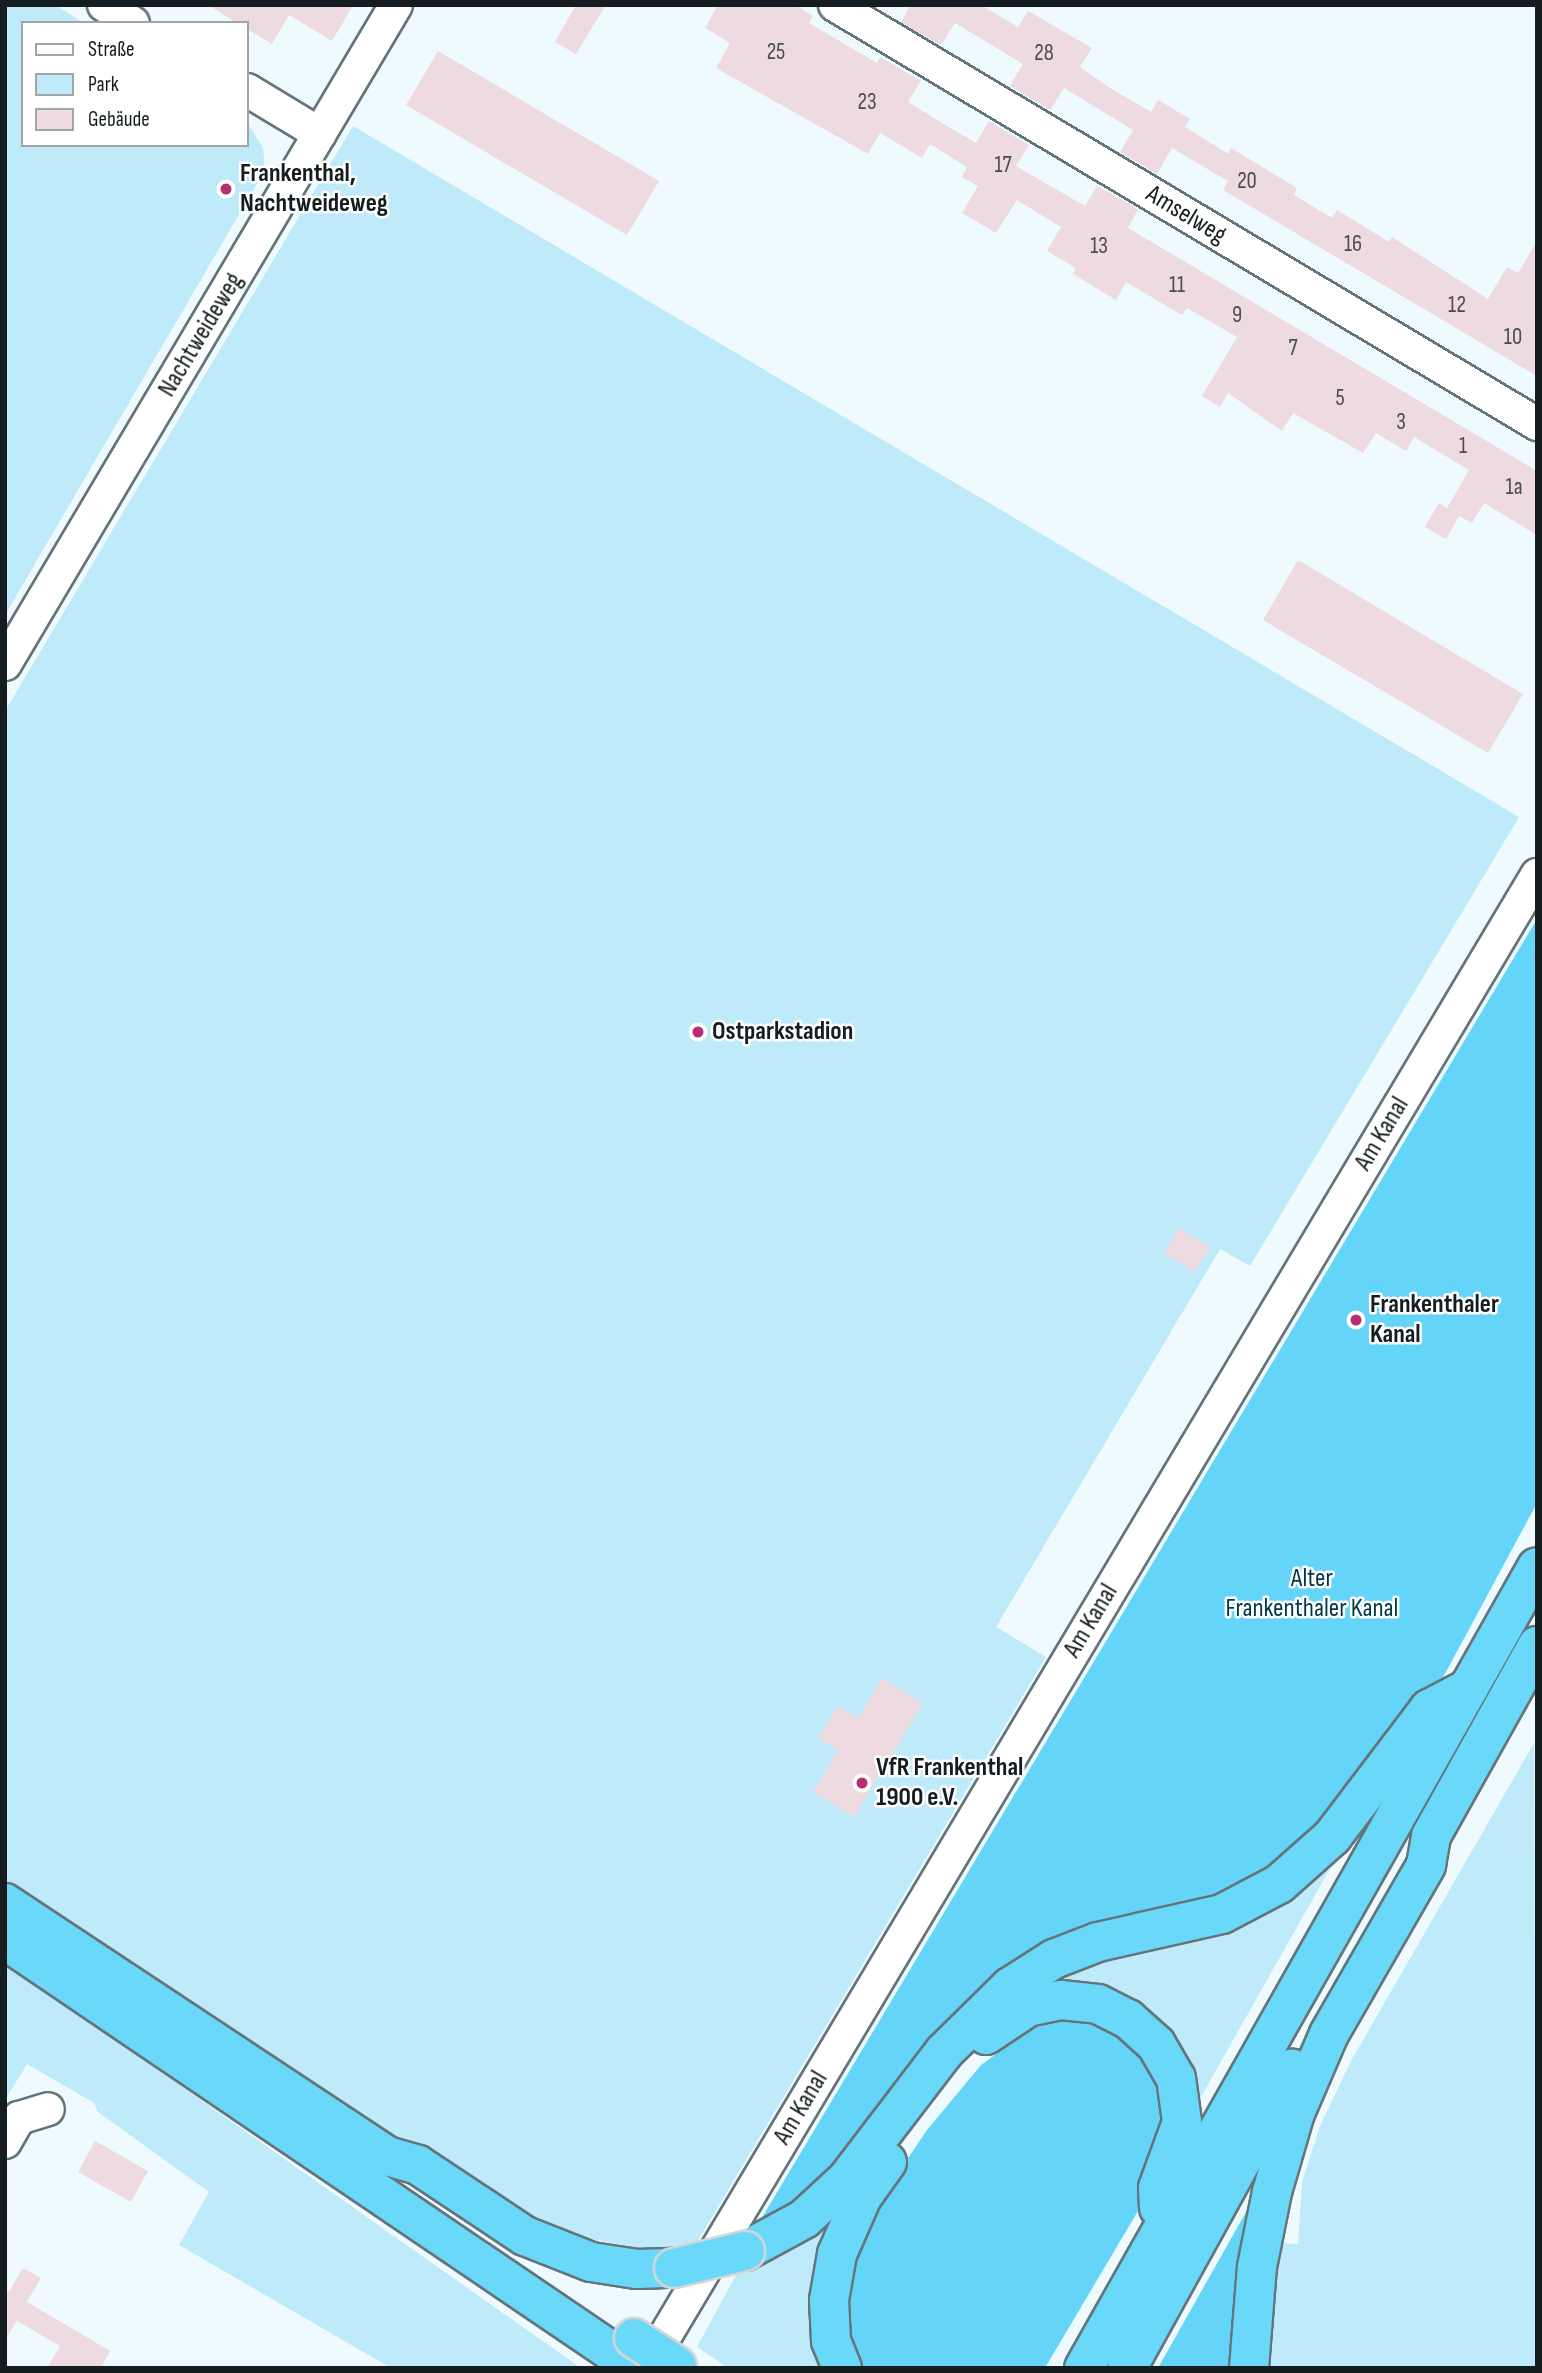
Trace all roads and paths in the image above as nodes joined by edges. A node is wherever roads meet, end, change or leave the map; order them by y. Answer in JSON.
{"nodes":[{"id":1,"x":104,"y":5,"type":"edge"},
{"id":2,"x":396,"y":5,"type":"edge"},
{"id":3,"x":835,"y":5,"type":"edge"},
{"id":4,"x":130,"y":21,"type":"edge"},
{"id":5,"x":248,"y":91,"type":"edge"},
{"id":6,"x":320,"y":134,"type":"junction"},
{"id":7,"x":1537,"y":424,"type":"edge"},
{"id":8,"x":5,"y":664,"type":"edge"},
{"id":9,"x":1537,"y":875,"type":"edge"},
{"id":10,"x":1537,"y":1567,"type":"edge"},
{"id":11,"x":1537,"y":1646,"type":"edge"},
{"id":12,"x":1469,"y":1688,"type":"junction"},
{"id":13,"x":1431,"y":1836,"type":"junction"},
{"id":14,"x":5,"y":1903,"type":"edge"},
{"id":15,"x":5,"y":1940,"type":"edge"},
{"id":16,"x":48,"y":2109,"type":"dead end"},
{"id":17,"x":5,"y":2142,"type":"edge"},
{"id":18,"x":387,"y":2156,"type":"junction"},
{"id":19,"x":1159,"y":2235,"type":"junction"},
{"id":20,"x":649,"y":2361,"type":"edge"},
{"id":21,"x":842,"y":2368,"type":"edge"},
{"id":22,"x":1084,"y":2368,"type":"edge"},
{"id":23,"x":1127,"y":2368,"type":"edge"},
{"id":24,"x":1249,"y":2368,"type":"edge"}],
"edges":[{"from":1,"to":4,"type":"street"},
{"from":2,"to":6,"type":"street","name":"Nachtweideweg"},
{"from":3,"to":7,"type":"street","name":"Amselweg"},
{"from":5,"to":6,"type":"street"},
{"from":6,"to":8,"type":"street","name":"Nachtweideweg"},
{"from":9,"to":20,"type":"street","name":"Am Kanal"},
{"from":10,"to":12,"type":"highway"},
{"from":11,"to":13,"type":"highway"},
{"from":12,"to":18,"type":"highway","bridge":true},
{"from":12,"to":19,"type":"highway"},
{"from":13,"to":23,"type":"highway"},
{"from":13,"to":24,"type":"highway"},
{"from":14,"to":18,"type":"highway"},
{"from":15,"to":20,"type":"highway"},
{"from":16,"to":17,"type":"street"},
{"from":18,"to":20,"type":"highway"},
{"from":19,"to":21,"type":"highway"},
{"from":19,"to":22,"type":"highway"}]}
